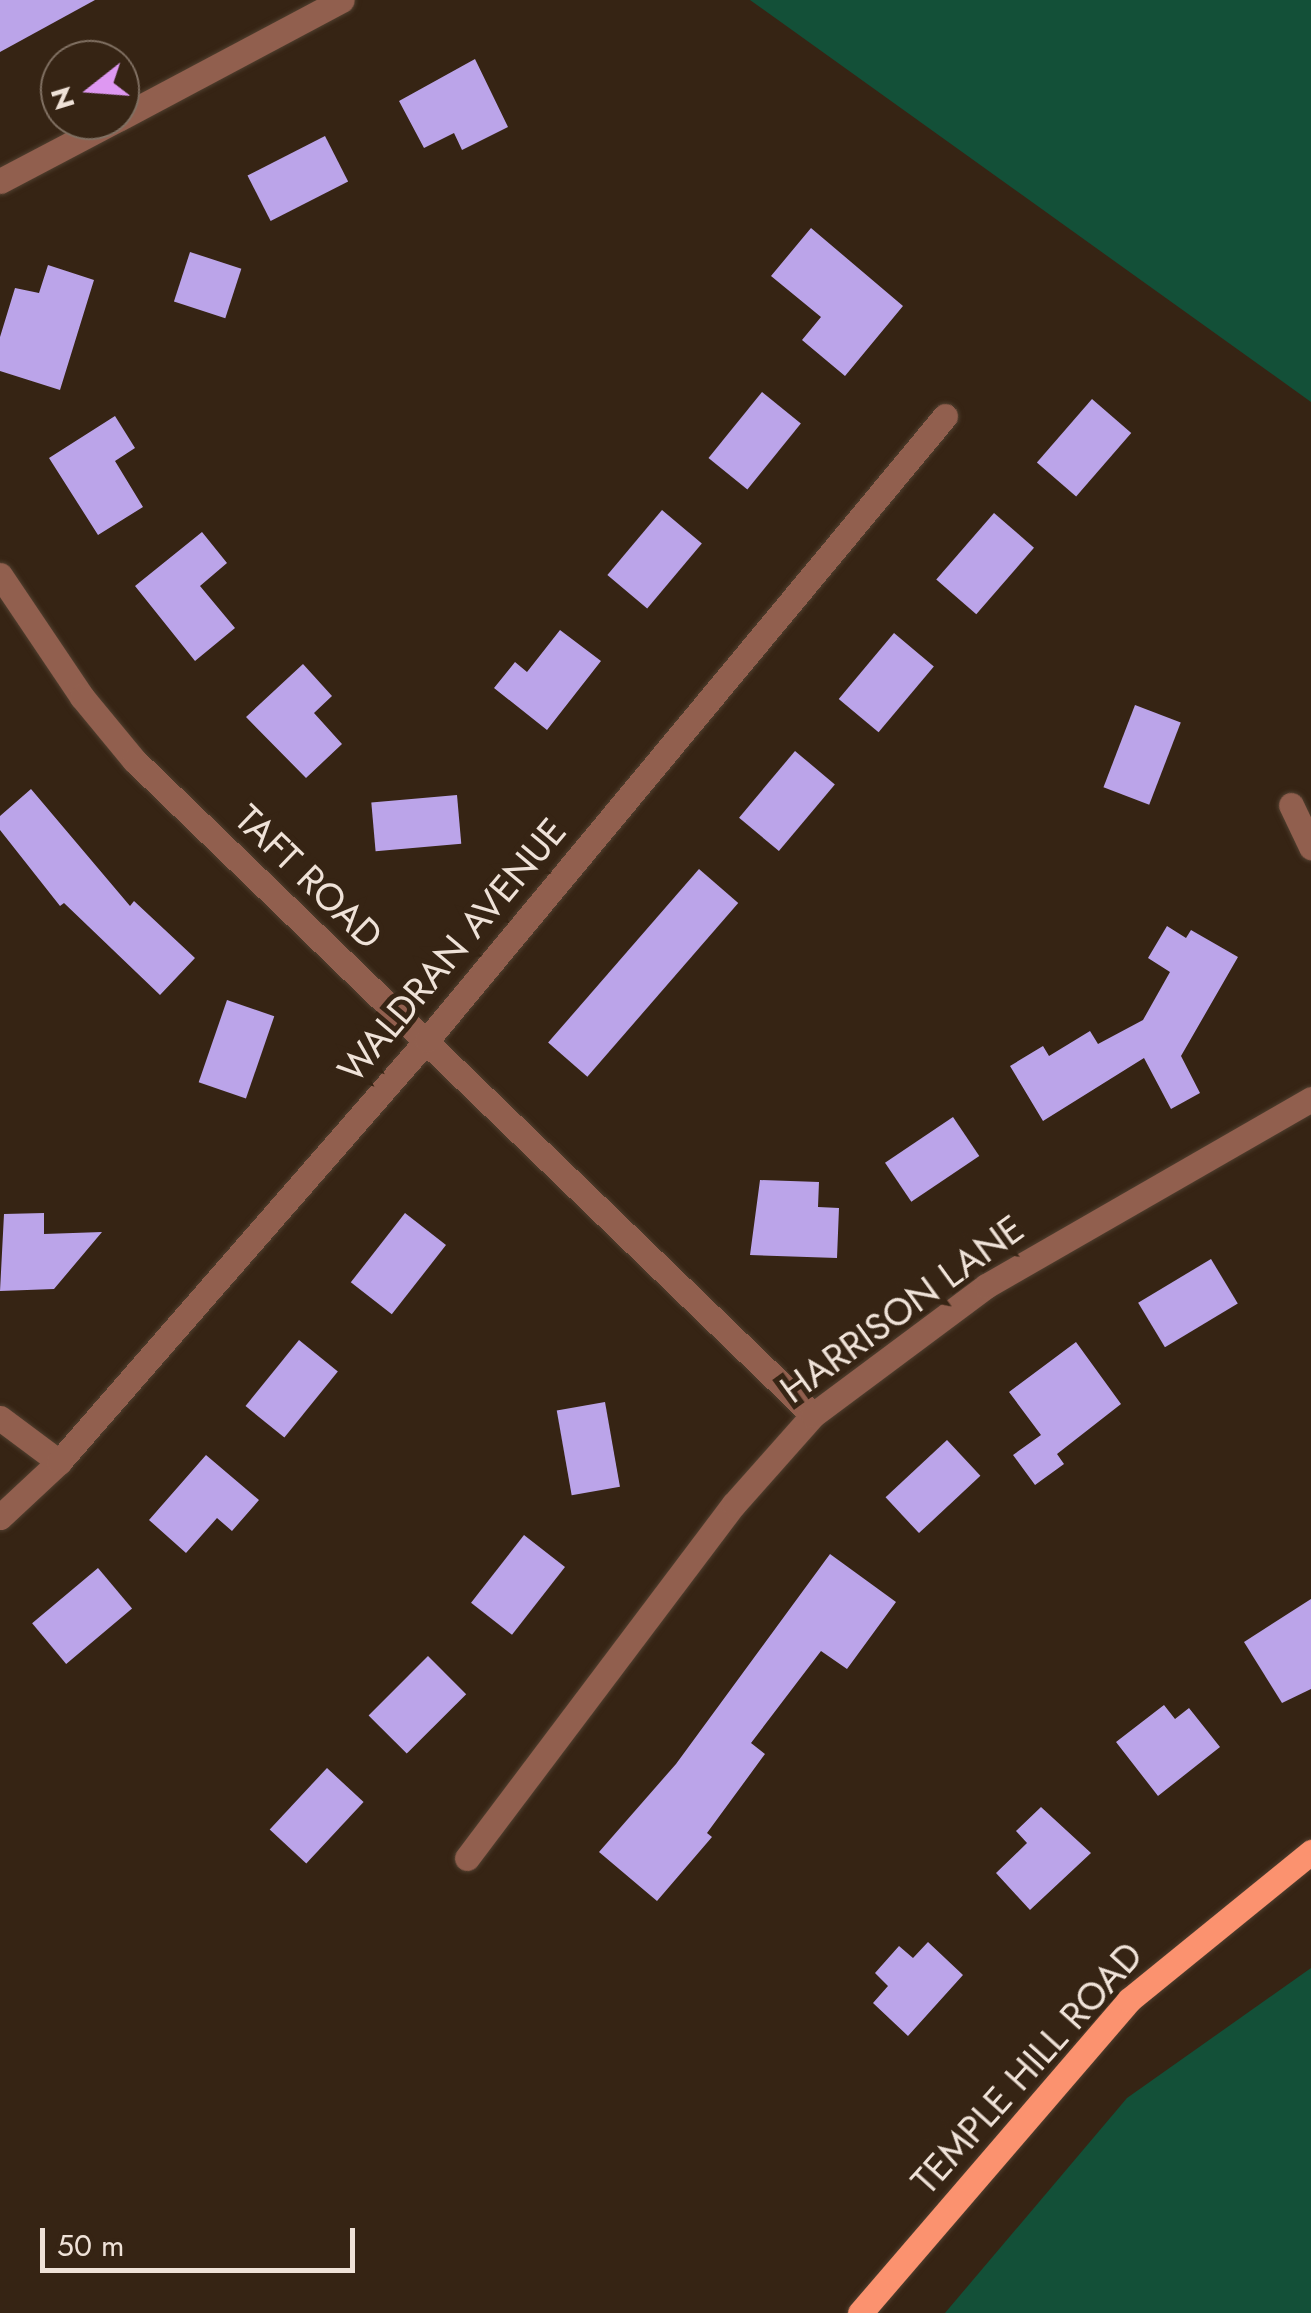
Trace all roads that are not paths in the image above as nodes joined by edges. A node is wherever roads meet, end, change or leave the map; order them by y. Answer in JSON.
{"nodes":[{"id":1,"x":342,"y":0,"type":"edge"},
{"id":2,"x":140,"y":107,"type":"edge"},
{"id":3,"x":78,"y":140,"type":"edge"},
{"id":4,"x":0,"y":181,"type":"edge"},
{"id":5,"x":945,"y":416,"type":"dead end"},
{"id":6,"x":0,"y":575,"type":"edge"},
{"id":7,"x":1291,"y":805,"type":"dead end"},
{"id":8,"x":1311,"y":847,"type":"edge"},
{"id":9,"x":427,"y":1040,"type":"junction"},
{"id":10,"x":1311,"y":1100,"type":"edge"},
{"id":11,"x":813,"y":1416,"type":"junction"},
{"id":12,"x":0,"y":1418,"type":"edge"},
{"id":13,"x":59,"y":1462,"type":"junction"},
{"id":14,"x":0,"y":1516,"type":"edge"},
{"id":15,"x":1311,"y":1852,"type":"edge"},
{"id":16,"x":467,"y":1858,"type":"dead end"},
{"id":17,"x":860,"y":2313,"type":"edge"}],
"edges":[{"from":1,"to":2,"type":"street"},
{"from":3,"to":4,"type":"street"},
{"from":5,"to":9,"type":"street","name":"WALDRAN AVENUE"},
{"from":6,"to":9,"type":"street","name":"TAFT ROAD"},
{"from":7,"to":8,"type":"street"},
{"from":9,"to":11,"type":"street","name":"TAFT ROAD"},
{"from":9,"to":13,"type":"street","name":"WALDRAN AVENUE"},
{"from":10,"to":11,"type":"street","name":"HARRISON LANE"},
{"from":11,"to":16,"type":"street","name":"HARRISON LANE"},
{"from":12,"to":13,"type":"street"},
{"from":13,"to":14,"type":"street","name":"WALDRAN AVENUE"},
{"from":15,"to":17,"type":"main road","name":"TEMPLE HILL ROAD"}]}
